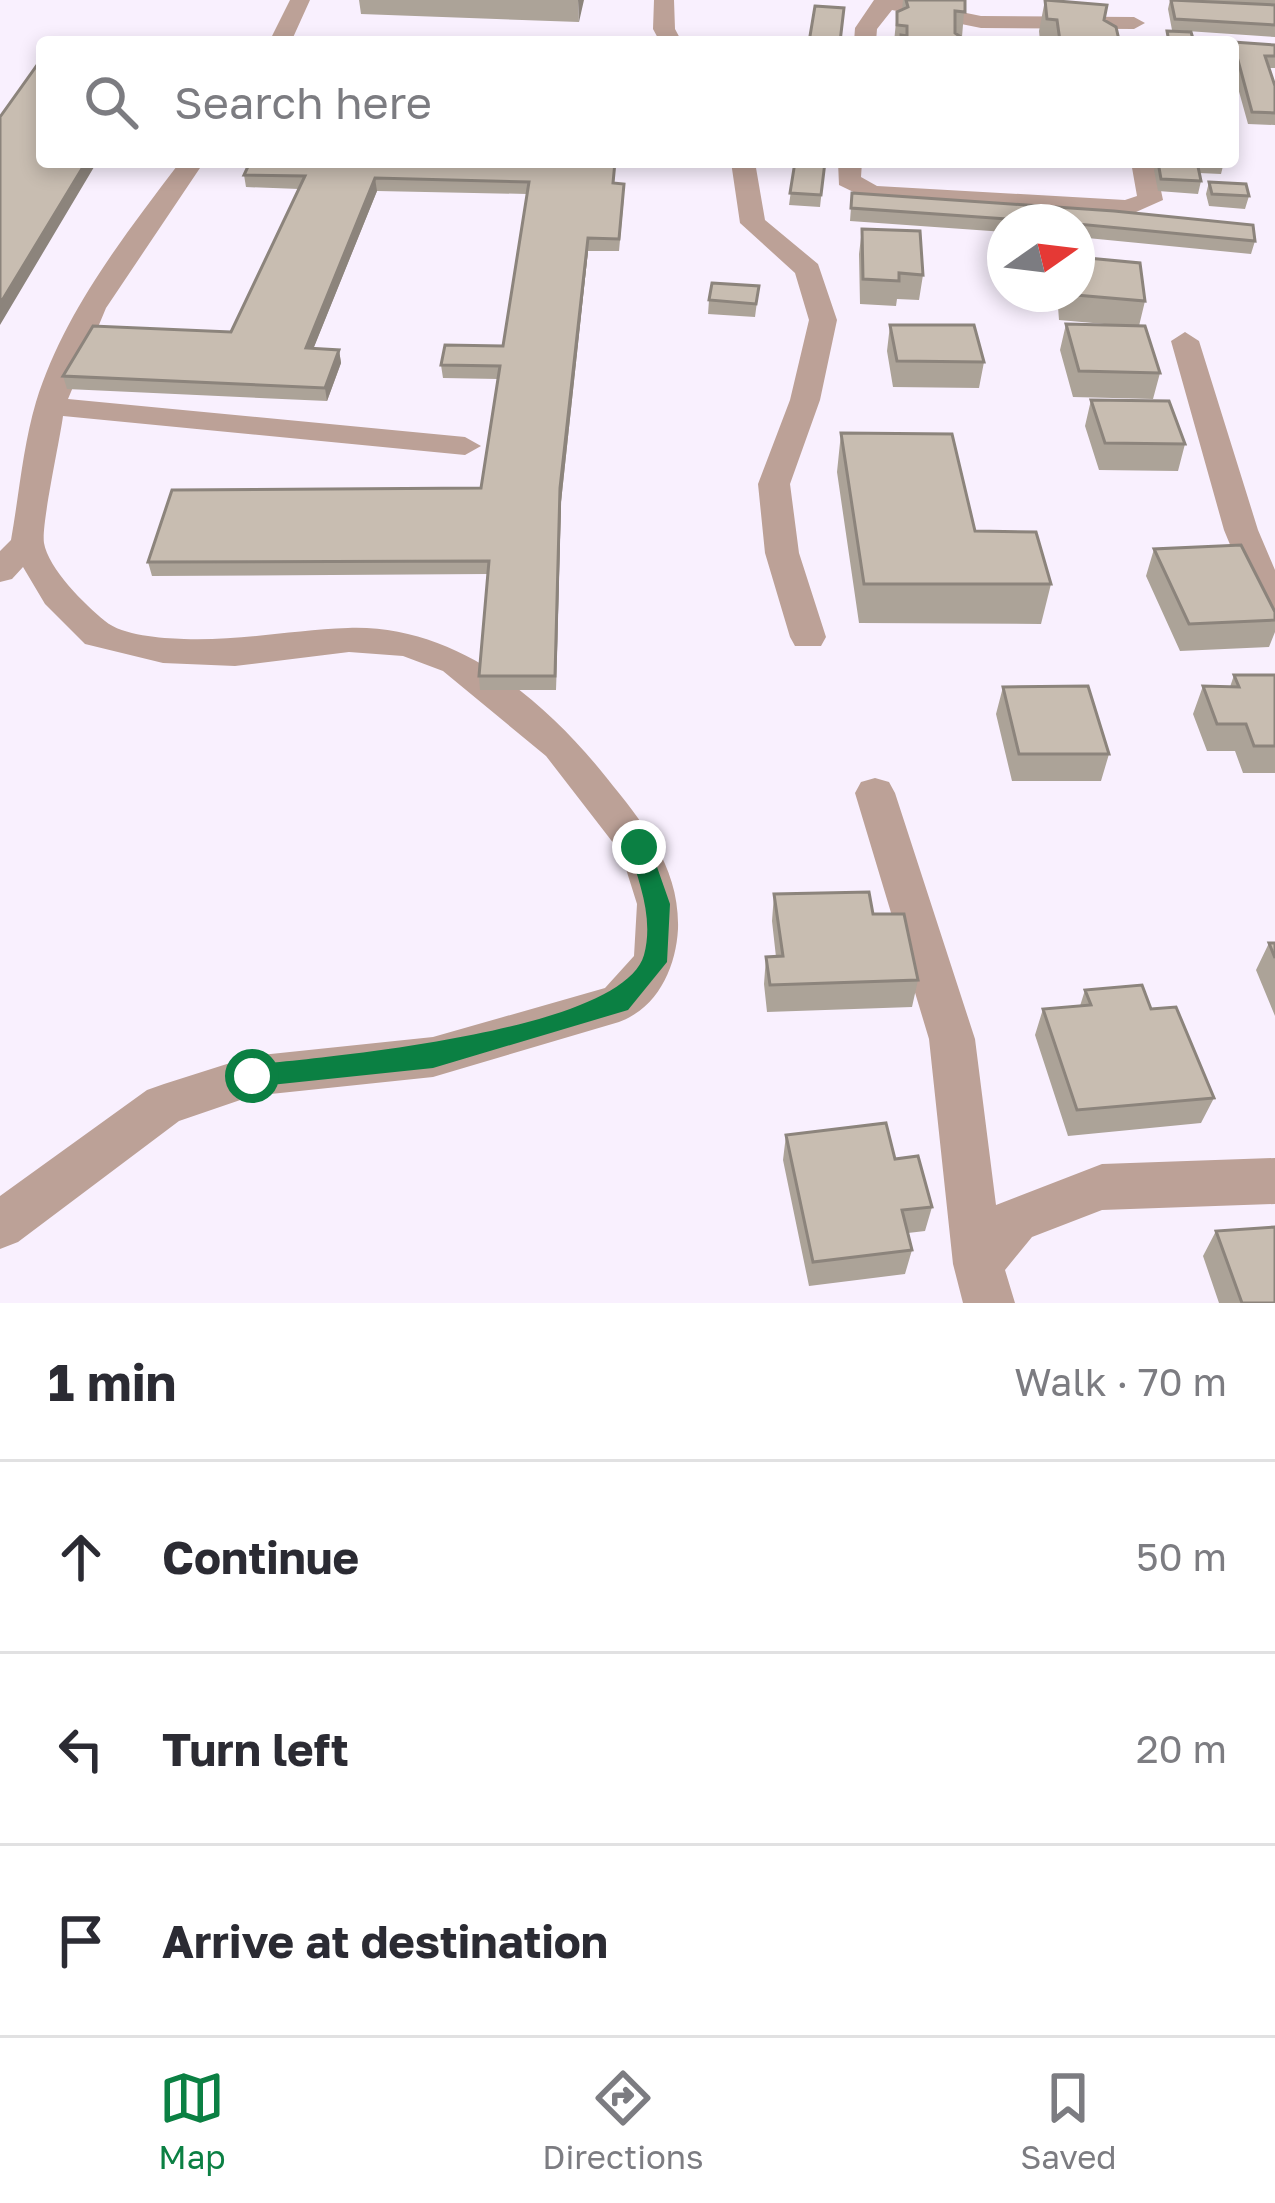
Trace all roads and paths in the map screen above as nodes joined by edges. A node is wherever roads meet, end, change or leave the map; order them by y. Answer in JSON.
{"nodes":[{"id":1,"x":300,"y":0,"type":"edge"},
{"id":2,"x":664,"y":0,"type":"edge"},
{"id":3,"x":1128,"y":0,"type":"edge"},
{"id":4,"x":886,"y":1,"type":"edge"},
{"id":5,"x":981,"y":11,"type":"edge"},
{"id":6,"x":1137,"y":32,"type":"edge"},
{"id":7,"x":283,"y":36,"type":"edge"},
{"id":8,"x":668,"y":36,"type":"edge"},
{"id":9,"x":865,"y":36,"type":"edge"},
{"id":10,"x":188,"y":168,"type":"edge"},
{"id":11,"x":744,"y":168,"type":"edge"},
{"id":12,"x":849,"y":168,"type":"edge"},
{"id":13,"x":1143,"y":168,"type":"edge"},
{"id":14,"x":1185,"y":341,"type":"dead end"},
{"id":15,"x":50,"y":406,"type":"junction"},
{"id":16,"x":465,"y":446,"type":"dead end"},
{"id":17,"x":14,"y":557,"type":"edge"},
{"id":18,"x":1275,"y":610,"type":"edge"},
{"id":19,"x":808,"y":637,"type":"dead end"},
{"id":20,"x":875,"y":793,"type":"dead end"},
{"id":21,"x":1275,"y":1181,"type":"edge"},
{"id":22,"x":0,"y":1225,"type":"edge"},
{"id":23,"x":984,"y":1283,"type":"edge"}],
"edges":[{"from":1,"to":7,"type":"street"},
{"from":2,"to":8,"type":"street"},
{"from":3,"to":6,"type":"street"},
{"from":4,"to":5,"type":"street"},
{"from":4,"to":9,"type":"street"},
{"from":5,"to":6,"type":"street"},
{"from":10,"to":15,"type":"street"},
{"from":11,"to":19,"type":"street"},
{"from":12,"to":13,"type":"street"},
{"from":14,"to":18,"type":"street"},
{"from":15,"to":16,"type":"street"},
{"from":15,"to":17,"type":"street"},
{"from":17,"to":22,"type":"street"},
{"from":20,"to":23,"type":"street"},
{"from":21,"to":23,"type":"street"}]}
